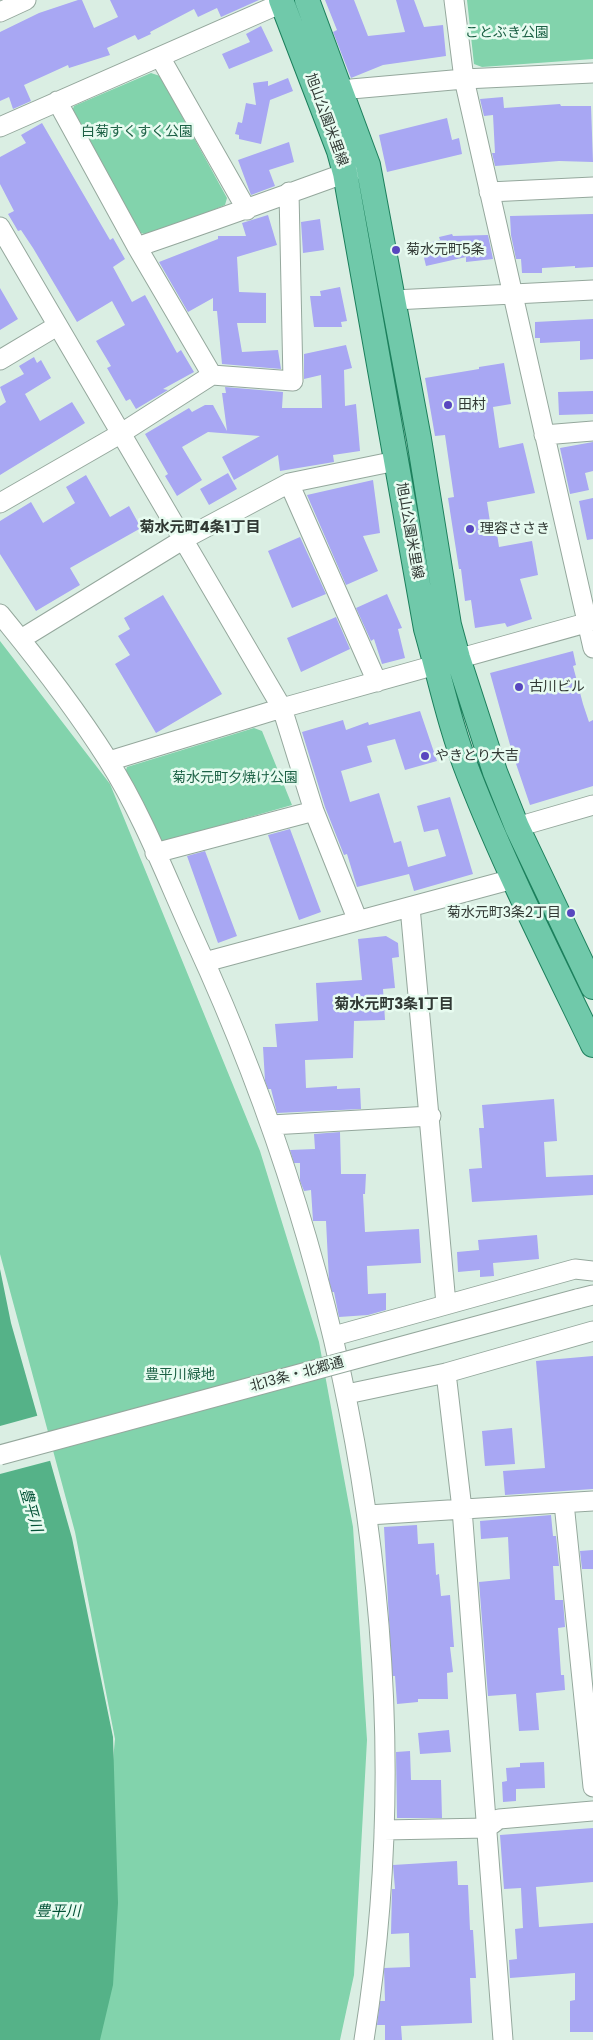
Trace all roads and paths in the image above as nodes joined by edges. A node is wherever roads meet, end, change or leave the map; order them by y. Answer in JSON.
{"nodes":[{"id":1,"x":26,"y":0,"type":"edge"},
{"id":2,"x":307,"y":0,"type":"edge"},
{"id":3,"x":454,"y":0,"type":"edge"},
{"id":4,"x":281,"y":1,"type":"edge"},
{"id":5,"x":0,"y":12,"type":"edge"},
{"id":6,"x":160,"y":57,"type":"junction"},
{"id":7,"x":593,"y":73,"type":"edge"},
{"id":8,"x":464,"y":79,"type":"junction"},
{"id":9,"x":329,"y":94,"type":"junction"},
{"id":10,"x":57,"y":102,"type":"junction"},
{"id":11,"x":0,"y":126,"type":"edge"},
{"id":12,"x":368,"y":165,"type":"junction"},
{"id":13,"x":345,"y":174,"type":"junction"},
{"id":14,"x":593,"y":187,"type":"edge"},
{"id":15,"x":289,"y":192,"type":"junction"},
{"id":16,"x":489,"y":192,"type":"junction"},
{"id":17,"x":247,"y":210,"type":"junction"},
{"id":18,"x":0,"y":227,"type":"edge"},
{"id":19,"x":137,"y":247,"type":"junction"},
{"id":20,"x":593,"y":290,"type":"edge"},
{"id":21,"x":512,"y":294,"type":"junction"},
{"id":22,"x":394,"y":300,"type":"junction"},
{"id":23,"x":57,"y":326,"type":"junction"},
{"id":24,"x":0,"y":360,"type":"edge"},
{"id":25,"x":212,"y":375,"type":"junction"},
{"id":26,"x":593,"y":431,"type":"edge"},
{"id":27,"x":120,"y":434,"type":"junction"},
{"id":28,"x":544,"y":435,"type":"junction"},
{"id":29,"x":396,"y":460,"type":"junction"},
{"id":30,"x":289,"y":483,"type":"junction"},
{"id":31,"x":0,"y":503,"type":"edge"},
{"id":32,"x":184,"y":539,"type":"junction"},
{"id":33,"x":0,"y":614,"type":"edge"},
{"id":34,"x":590,"y":622,"type":"edge"},
{"id":35,"x":21,"y":639,"type":"junction"},
{"id":36,"x":593,"y":648,"type":"edge"},
{"id":37,"x":447,"y":662,"type":"junction"},
{"id":38,"x":377,"y":682,"type":"junction"},
{"id":39,"x":282,"y":708,"type":"junction"},
{"id":40,"x":109,"y":761,"type":"junction"},
{"id":41,"x":593,"y":805,"type":"edge"},
{"id":42,"x":314,"y":811,"type":"junction"},
{"id":43,"x":517,"y":827,"type":"junction"},
{"id":44,"x":155,"y":853,"type":"junction"},
{"id":45,"x":513,"y":879,"type":"junction"},
{"id":46,"x":410,"y":907,"type":"junction"},
{"id":47,"x":358,"y":920,"type":"junction"},
{"id":48,"x":205,"y":962,"type":"junction"},
{"id":49,"x":593,"y":987,"type":"edge"},
{"id":50,"x":593,"y":1045,"type":"edge"},
{"id":51,"x":430,"y":1116,"type":"junction"},
{"id":52,"x":271,"y":1125,"type":"junction"},
{"id":53,"x":593,"y":1271,"type":"edge"},
{"id":54,"x":585,"y":1297,"type":"edge"},
{"id":55,"x":446,"y":1304,"type":"junction"},
{"id":56,"x":593,"y":1331,"type":"edge"},
{"id":57,"x":334,"y":1336,"type":"junction"},
{"id":58,"x":446,"y":1373,"type":"junction"},
{"id":59,"x":347,"y":1394,"type":"junction"},
{"id":60,"x":0,"y":1455,"type":"edge"},
{"id":61,"x":593,"y":1500,"type":"edge"},
{"id":62,"x":564,"y":1503,"type":"junction"},
{"id":63,"x":462,"y":1509,"type":"junction"},
{"id":64,"x":368,"y":1515,"type":"junction"},
{"id":65,"x":593,"y":1787,"type":"edge"},
{"id":66,"x":593,"y":1811,"type":"edge"},
{"id":67,"x":487,"y":1828,"type":"junction"},
{"id":68,"x":384,"y":1830,"type":"junction"},
{"id":69,"x":364,"y":2040,"type":"edge"},
{"id":70,"x":504,"y":2040,"type":"edge"}],
"edges":[{"from":1,"to":5,"type":"street"},
{"from":2,"to":9,"type":"main road","name":"旭山公園米里線"},
{"from":3,"to":8,"type":"street"},
{"from":4,"to":6,"type":"street"},
{"from":4,"to":9,"type":"main road","name":"旭山公園米里線"},
{"from":6,"to":10,"type":"street"},
{"from":6,"to":17,"type":"street"},
{"from":7,"to":8,"type":"street"},
{"from":8,"to":9,"type":"street"},
{"from":8,"to":16,"type":"street"},
{"from":9,"to":12,"type":"main road","name":"旭山公園米里線"},
{"from":9,"to":13,"type":"main road","name":"旭山公園米里線"},
{"from":10,"to":11,"type":"street"},
{"from":10,"to":19,"type":"street"},
{"from":12,"to":13,"type":"street"},
{"from":12,"to":22,"type":"main road","name":"旭山公園米里線"},
{"from":13,"to":15,"type":"street"},
{"from":13,"to":29,"type":"main road","name":"旭山公園米里線"},
{"from":14,"to":16,"type":"street"},
{"from":15,"to":17,"type":"street"},
{"from":15,"to":25,"type":"street"},
{"from":16,"to":21,"type":"street"},
{"from":17,"to":19,"type":"street"},
{"from":18,"to":23,"type":"street"},
{"from":19,"to":25,"type":"street"},
{"from":20,"to":21,"type":"street"},
{"from":21,"to":22,"type":"street"},
{"from":21,"to":28,"type":"street"},
{"from":22,"to":37,"type":"main road","name":"旭山公園米里線"},
{"from":23,"to":24,"type":"street"},
{"from":23,"to":27,"type":"street"},
{"from":25,"to":27,"type":"street"},
{"from":26,"to":28,"type":"street"},
{"from":27,"to":31,"type":"street"},
{"from":27,"to":32,"type":"street"},
{"from":28,"to":34,"type":"street"},
{"from":29,"to":30,"type":"street"},
{"from":29,"to":37,"type":"main road","name":"旭山公園米里線"},
{"from":30,"to":32,"type":"street"},
{"from":30,"to":38,"type":"street"},
{"from":32,"to":35,"type":"street"},
{"from":32,"to":39,"type":"street"},
{"from":33,"to":35,"type":"street"},
{"from":34,"to":36,"type":"street"},
{"from":34,"to":37,"type":"street"},
{"from":35,"to":40,"type":"street"},
{"from":37,"to":38,"type":"street"},
{"from":37,"to":43,"type":"main road","name":"旭山公園米里線"},
{"from":37,"to":45,"type":"main road","name":"旭山公園米里線"},
{"from":38,"to":39,"type":"street"},
{"from":39,"to":40,"type":"street"},
{"from":39,"to":42,"type":"street"},
{"from":40,"to":44,"type":"street"},
{"from":41,"to":43,"type":"street"},
{"from":42,"to":44,"type":"street"},
{"from":42,"to":47,"type":"street"},
{"from":43,"to":49,"type":"main road","name":"旭山公園米里線"},
{"from":44,"to":48,"type":"street"},
{"from":45,"to":46,"type":"street"},
{"from":45,"to":50,"type":"main road","name":"旭山公園米里線"},
{"from":46,"to":47,"type":"street"},
{"from":46,"to":51,"type":"street"},
{"from":47,"to":48,"type":"street"},
{"from":48,"to":52,"type":"street"},
{"from":51,"to":52,"type":"street"},
{"from":51,"to":55,"type":"street"},
{"from":52,"to":57,"type":"street"},
{"from":53,"to":55,"type":"street"},
{"from":54,"to":60,"type":"street","name":"北13条・北郷通","bridge":true},
{"from":55,"to":57,"type":"street"},
{"from":56,"to":58,"type":"street"},
{"from":57,"to":59,"type":"street"},
{"from":58,"to":59,"type":"street"},
{"from":58,"to":63,"type":"street"},
{"from":59,"to":64,"type":"street"},
{"from":61,"to":62,"type":"street"},
{"from":62,"to":63,"type":"street"},
{"from":62,"to":65,"type":"street"},
{"from":63,"to":64,"type":"street"},
{"from":63,"to":67,"type":"street"},
{"from":64,"to":68,"type":"street"},
{"from":66,"to":67,"type":"street"},
{"from":67,"to":68,"type":"street"},
{"from":67,"to":70,"type":"street"},
{"from":68,"to":69,"type":"street"}]}
